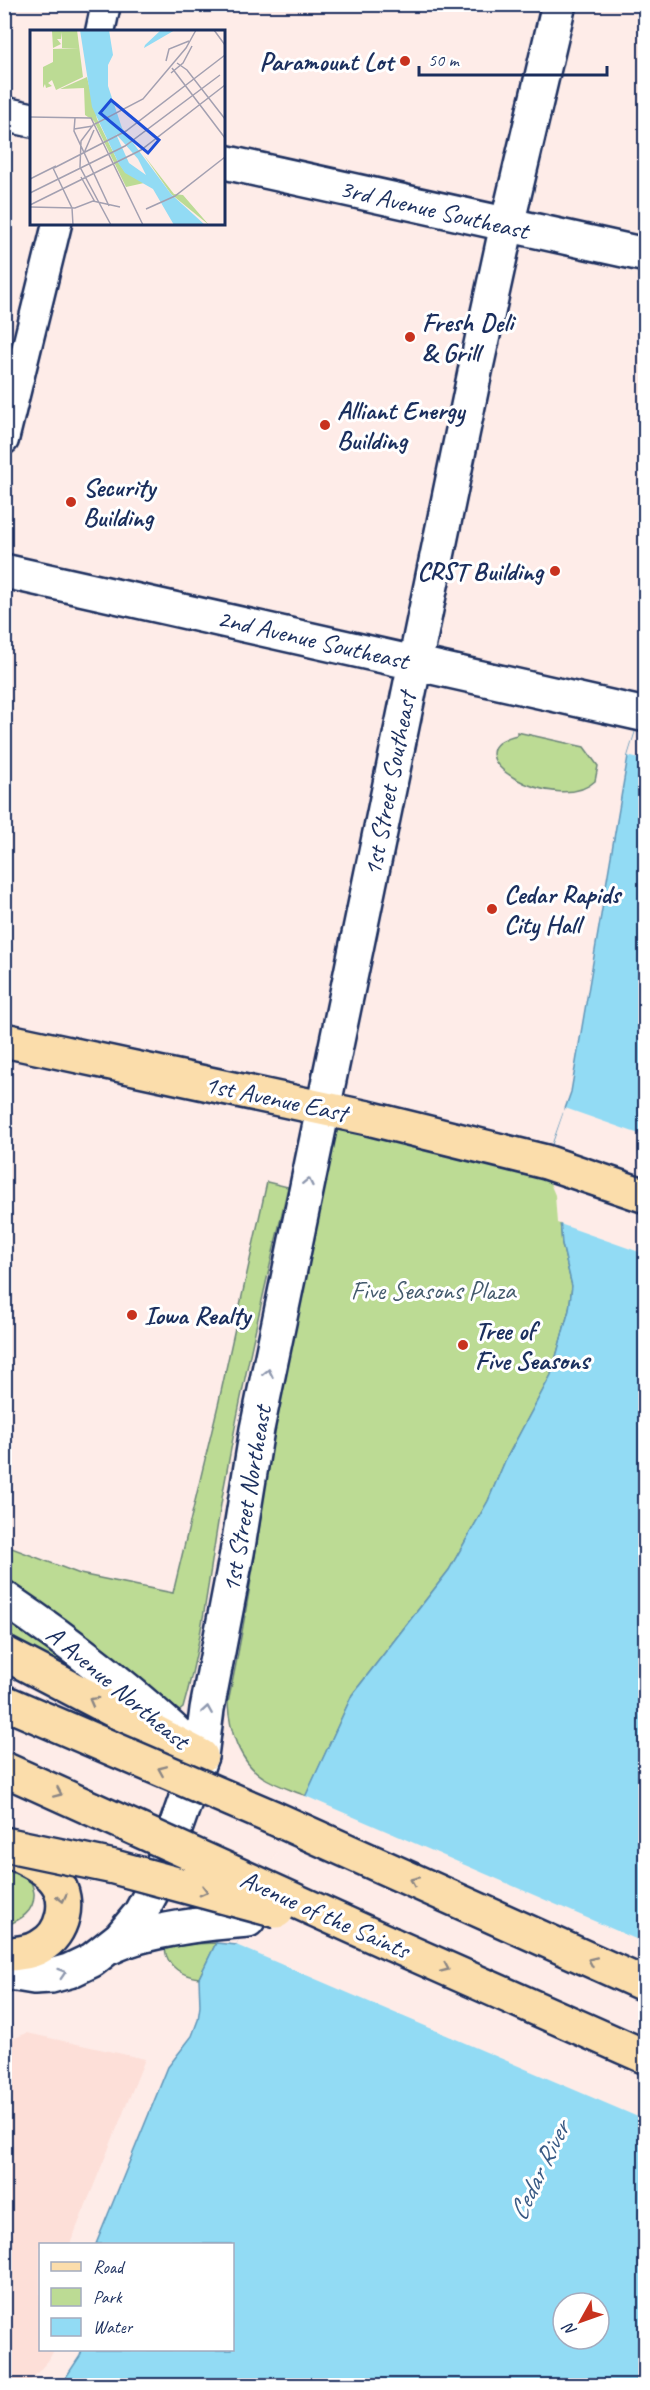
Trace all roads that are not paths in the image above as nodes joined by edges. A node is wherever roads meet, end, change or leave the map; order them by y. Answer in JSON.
{"nodes":[{"id":1,"x":106,"y":4,"type":"edge"},
{"id":2,"x":559,"y":4,"type":"edge"},
{"id":3,"x":100,"y":30,"type":"edge"},
{"id":4,"x":4,"y":114,"type":"edge"},
{"id":5,"x":30,"y":120,"type":"edge"},
{"id":6,"x":225,"y":162,"type":"edge"},
{"id":7,"x":57,"y":225,"type":"edge"},
{"id":8,"x":507,"y":225,"type":"junction"},
{"id":9,"x":645,"y":255,"type":"edge"},
{"id":10,"x":4,"y":440,"type":"edge"},
{"id":11,"x":4,"y":571,"type":"edge"},
{"id":12,"x":415,"y":662,"type":"junction"},
{"id":13,"x":636,"y":712,"type":"edge"},
{"id":14,"x":4,"y":1040,"type":"edge"},
{"id":15,"x":323,"y":1107,"type":"junction"},
{"id":16,"x":645,"y":1196,"type":"edge"},
{"id":17,"x":4,"y":1598,"type":"edge"},
{"id":18,"x":4,"y":1653,"type":"edge"},
{"id":19,"x":4,"y":1702,"type":"edge"},
{"id":20,"x":201,"y":1756,"type":"junction"},
{"id":21,"x":4,"y":1769,"type":"edge"},
{"id":22,"x":4,"y":1833,"type":"edge"},
{"id":23,"x":4,"y":1846,"type":"edge"},
{"id":24,"x":155,"y":1886,"type":"junction"},
{"id":25,"x":248,"y":1920,"type":"dead end"},
{"id":26,"x":392,"y":1944,"type":"junction"},
{"id":27,"x":110,"y":1947,"type":"junction"},
{"id":28,"x":4,"y":1954,"type":"edge"},
{"id":29,"x":4,"y":1972,"type":"edge"},
{"id":30,"x":645,"y":1985,"type":"edge"},
{"id":31,"x":645,"y":2057,"type":"edge"}],
"edges":[{"from":1,"to":3,"type":"street"},
{"from":2,"to":8,"type":"street","name":"1st Street Southeast"},
{"from":4,"to":5,"type":"street"},
{"from":6,"to":8,"type":"street","name":"3rd Avenue Southeast"},
{"from":7,"to":10,"type":"street"},
{"from":8,"to":9,"type":"street","name":"3rd Avenue Southeast"},
{"from":8,"to":12,"type":"street","name":"1st Street Southeast"},
{"from":11,"to":12,"type":"street","name":"2nd Avenue Southeast"},
{"from":12,"to":13,"type":"street","name":"2nd Avenue Southeast"},
{"from":12,"to":15,"type":"street","name":"1st Street Southeast"},
{"from":14,"to":15,"type":"main road","name":"1st Avenue East"},
{"from":15,"to":16,"type":"main road","name":"1st Avenue East"},
{"from":20,"to":15,"type":"street","name":"1st Street Northeast","one_way":true},
{"from":17,"to":20,"type":"street","name":"A Avenue Northeast"},
{"from":20,"to":18,"type":"main road","one_way":true},
{"from":30,"to":19,"type":"main road","one_way":true,"bridge":true},
{"from":20,"to":24,"type":"street","name":"1st Street Northeast"},
{"from":21,"to":26,"type":"main road","name":"Avenue of the Saints","one_way":true,"bridge":true},
{"from":22,"to":24,"type":"main road"},
{"from":23,"to":26,"type":"main road","one_way":true,"bridge":true},
{"from":23,"to":28,"type":"main road","one_way":true},
{"from":24,"to":27,"type":"street","name":"1st Street Northeast"},
{"from":25,"to":27,"type":"street"},
{"from":26,"to":31,"type":"main road","name":"Avenue of the Saints","one_way":true},
{"from":29,"to":27,"type":"street","one_way":true}]}
